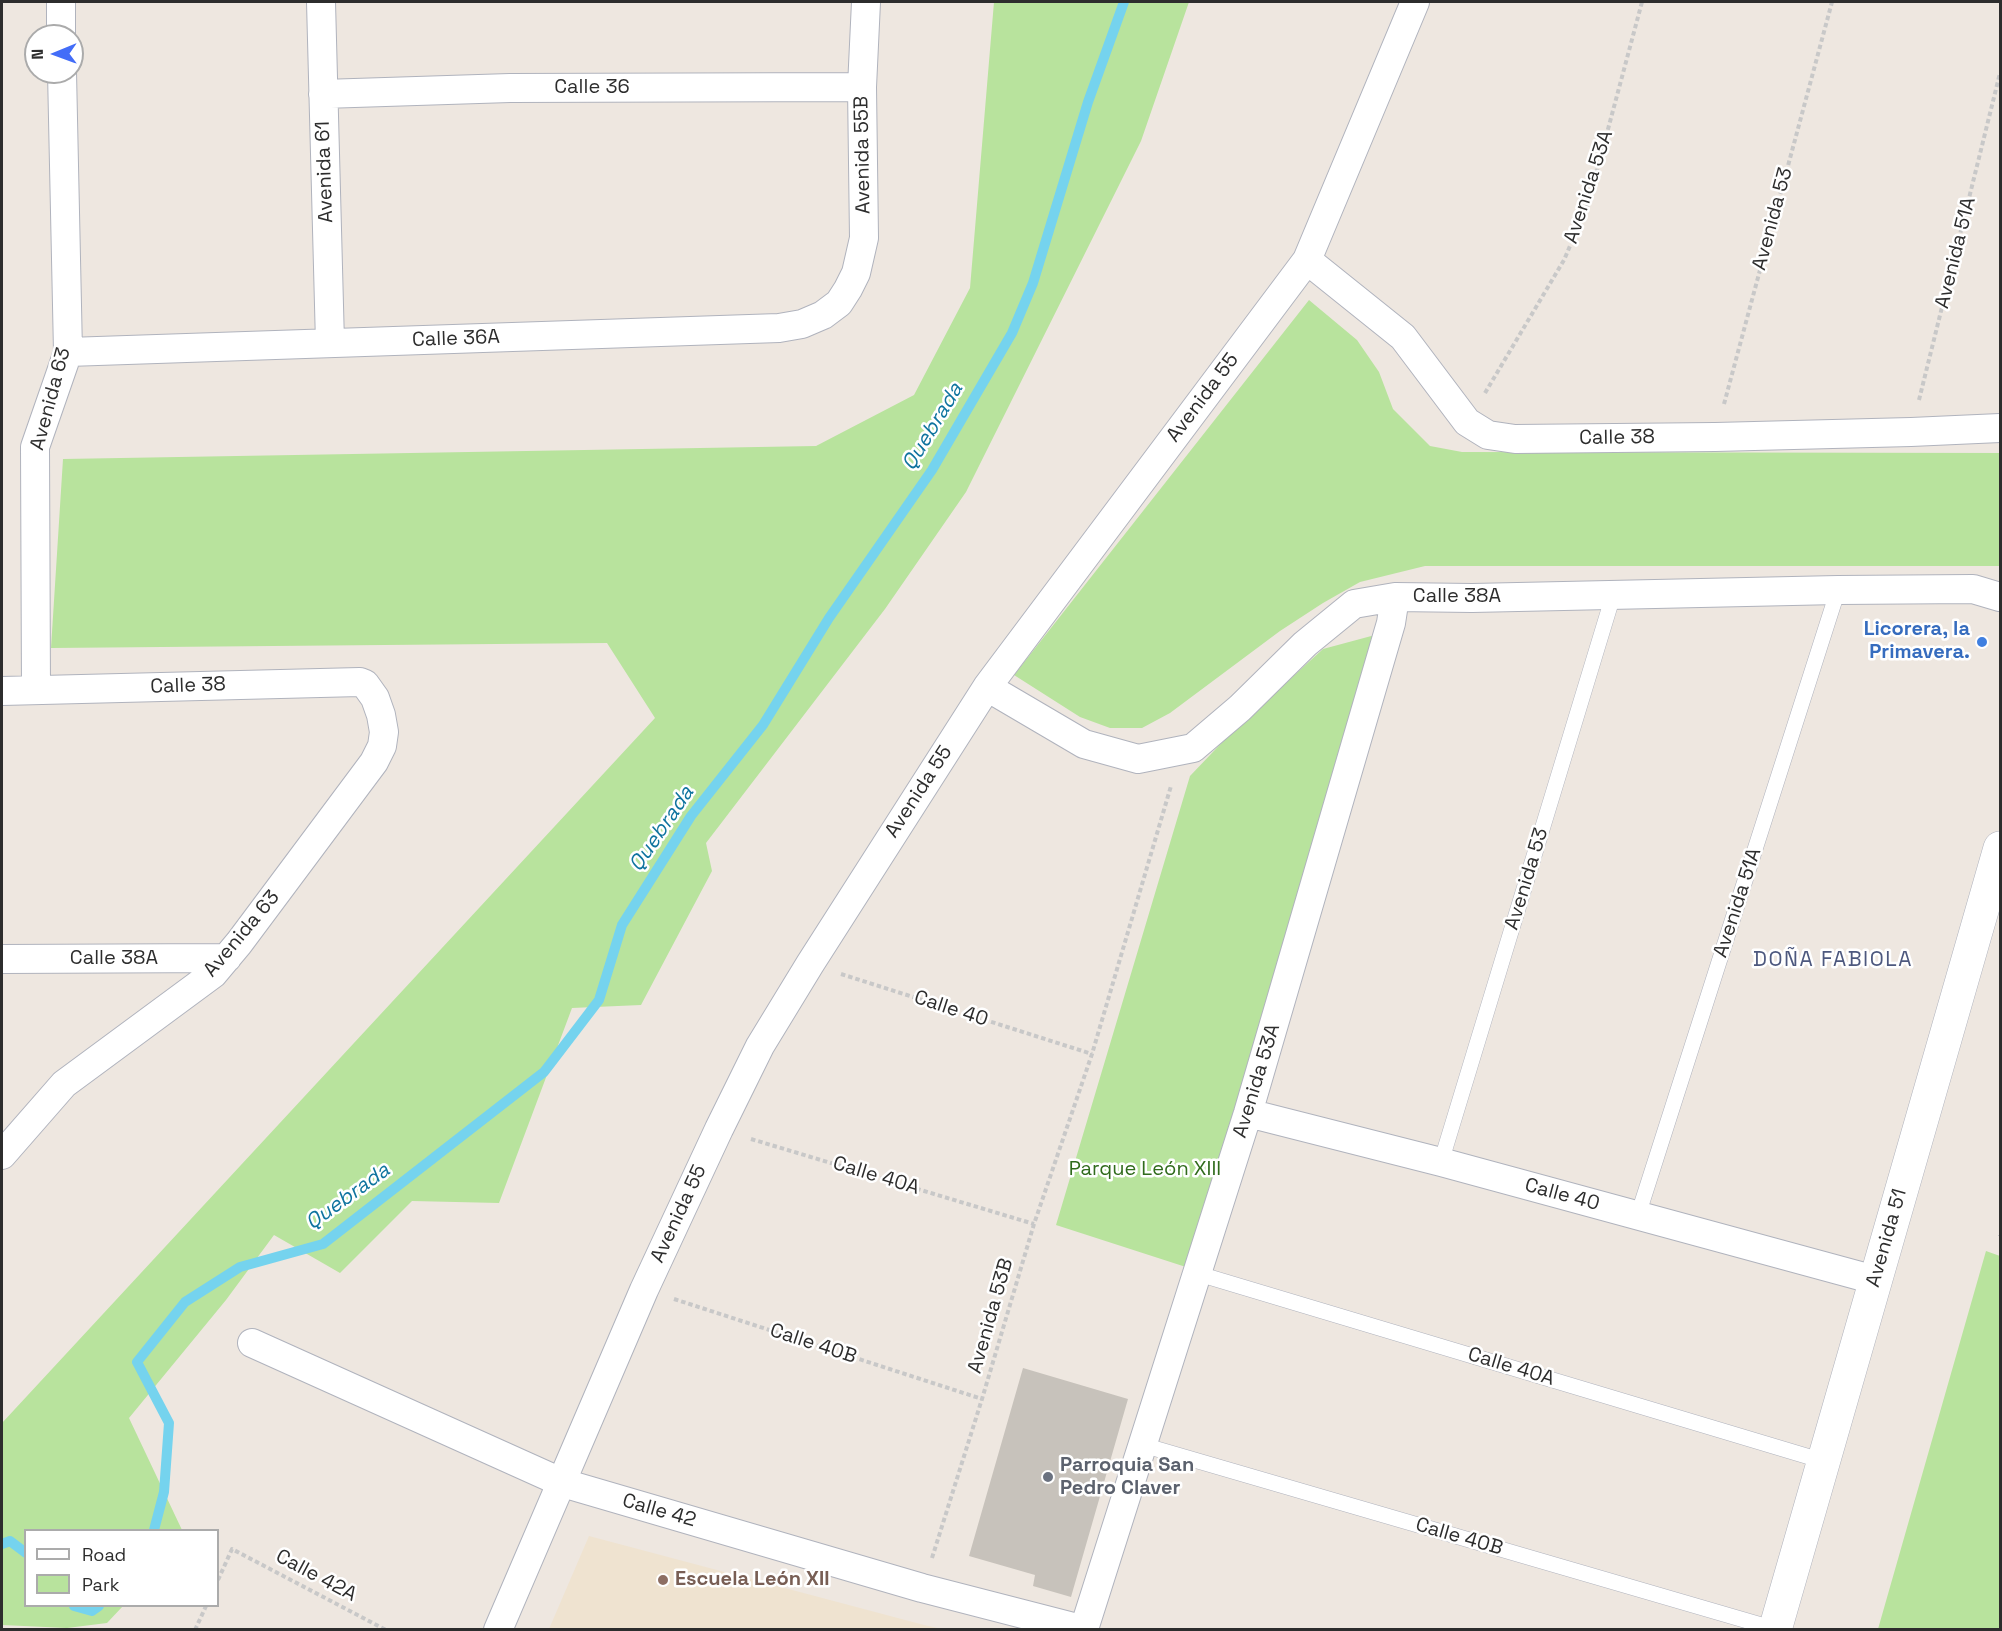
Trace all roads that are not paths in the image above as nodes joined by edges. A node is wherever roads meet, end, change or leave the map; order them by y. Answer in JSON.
{"nodes":[{"id":1,"x":61,"y":2,"type":"edge"},
{"id":2,"x":321,"y":2,"type":"edge"},
{"id":3,"x":866,"y":2,"type":"edge"},
{"id":4,"x":1415,"y":2,"type":"edge"},
{"id":5,"x":61,"y":24,"type":"edge"},
{"id":6,"x":62,"y":84,"type":"edge"},
{"id":7,"x":862,"y":87,"type":"junction"},
{"id":8,"x":323,"y":94,"type":"junction"},
{"id":9,"x":1307,"y":260,"type":"junction"},
{"id":10,"x":839,"y":303,"type":"joint"},
{"id":11,"x":330,"y":343,"type":"junction"},
{"id":12,"x":68,"y":352,"type":"junction"},
{"id":13,"x":2001,"y":428,"type":"edge"},
{"id":14,"x":1838,"y":590,"type":"junction"},
{"id":15,"x":1613,"y":596,"type":"junction"},
{"id":16,"x":1395,"y":597,"type":"junction"},
{"id":17,"x":2001,"y":597,"type":"edge"},
{"id":18,"x":987,"y":687,"type":"junction"},
{"id":19,"x":36,"y":690,"type":"junction"},
{"id":20,"x":371,"y":690,"type":"joint"},
{"id":21,"x":2,"y":691,"type":"edge"},
{"id":22,"x":2001,"y":848,"type":"edge"},
{"id":23,"x":227,"y":958,"type":"junction"},
{"id":24,"x":2,"y":959,"type":"edge"},
{"id":25,"x":1248,"y":1113,"type":"junction"},
{"id":26,"x":2,"y":1155,"type":"edge"},
{"id":27,"x":1442,"y":1162,"type":"junction"},
{"id":28,"x":1638,"y":1215,"type":"junction"},
{"id":29,"x":1198,"y":1274,"type":"junction"},
{"id":30,"x":1875,"y":1280,"type":"junction"},
{"id":31,"x":252,"y":1343,"type":"dead end"},
{"id":32,"x":1143,"y":1444,"type":"junction"},
{"id":33,"x":1823,"y":1461,"type":"junction"},
{"id":34,"x":563,"y":1483,"type":"junction"},
{"id":35,"x":498,"y":1629,"type":"edge"},
{"id":36,"x":1084,"y":1629,"type":"edge"},
{"id":37,"x":1775,"y":1629,"type":"edge"}],
"edges":[{"from":1,"to":5,"type":"street"},
{"from":2,"to":8,"type":"street","name":"Avenida 61"},
{"from":3,"to":7,"type":"street","name":"Avenida 55B"},
{"from":4,"to":9,"type":"street","name":"Avenida 55"},
{"from":6,"to":12,"type":"street","name":"Avenida 63"},
{"from":7,"to":8,"type":"street","name":"Calle 36"},
{"from":7,"to":10,"type":"street","name":"Avenida 55B"},
{"from":8,"to":11,"type":"street","name":"Avenida 61"},
{"from":9,"to":13,"type":"street","name":"Calle 38"},
{"from":9,"to":18,"type":"street","name":"Avenida 55"},
{"from":10,"to":11,"type":"street","name":"Calle 36A"},
{"from":11,"to":12,"type":"street","name":"Calle 36A"},
{"from":12,"to":19,"type":"street","name":"Avenida 63"},
{"from":14,"to":15,"type":"street","name":"Calle 38A"},
{"from":14,"to":17,"type":"street","name":"Calle 38A"},
{"from":14,"to":28,"type":"lane","name":"Avenida 51A"},
{"from":15,"to":16,"type":"street","name":"Calle 38A"},
{"from":15,"to":27,"type":"lane","name":"Avenida 53"},
{"from":16,"to":18,"type":"street","name":"Calle 38A"},
{"from":16,"to":25,"type":"street","name":"Avenida 53A"},
{"from":18,"to":34,"type":"street","name":"Avenida 55"},
{"from":19,"to":20,"type":"street","name":"Calle 38"},
{"from":19,"to":21,"type":"street","name":"Calle 38"},
{"from":20,"to":23,"type":"street","name":"Avenida 63"},
{"from":22,"to":30,"type":"street","name":"Avenida 51"},
{"from":23,"to":24,"type":"street","name":"Calle 38A"},
{"from":23,"to":26,"type":"street","name":"Avenida 63"},
{"from":25,"to":27,"type":"street","name":"Calle 40"},
{"from":25,"to":29,"type":"street","name":"Avenida 53A"},
{"from":27,"to":28,"type":"street","name":"Calle 40"},
{"from":28,"to":30,"type":"street","name":"Calle 40"},
{"from":29,"to":32,"type":"street","name":"Avenida 53A"},
{"from":29,"to":33,"type":"lane","name":"Calle 40A"},
{"from":30,"to":33,"type":"street","name":"Avenida 51"},
{"from":31,"to":34,"type":"street","name":"Calle 42"},
{"from":32,"to":36,"type":"street","name":"Avenida 53A"},
{"from":32,"to":37,"type":"lane","name":"Calle 40B"},
{"from":33,"to":37,"type":"street","name":"Avenida 51"},
{"from":34,"to":35,"type":"street","name":"Avenida 55"},
{"from":34,"to":36,"type":"street","name":"Calle 42"}]}
